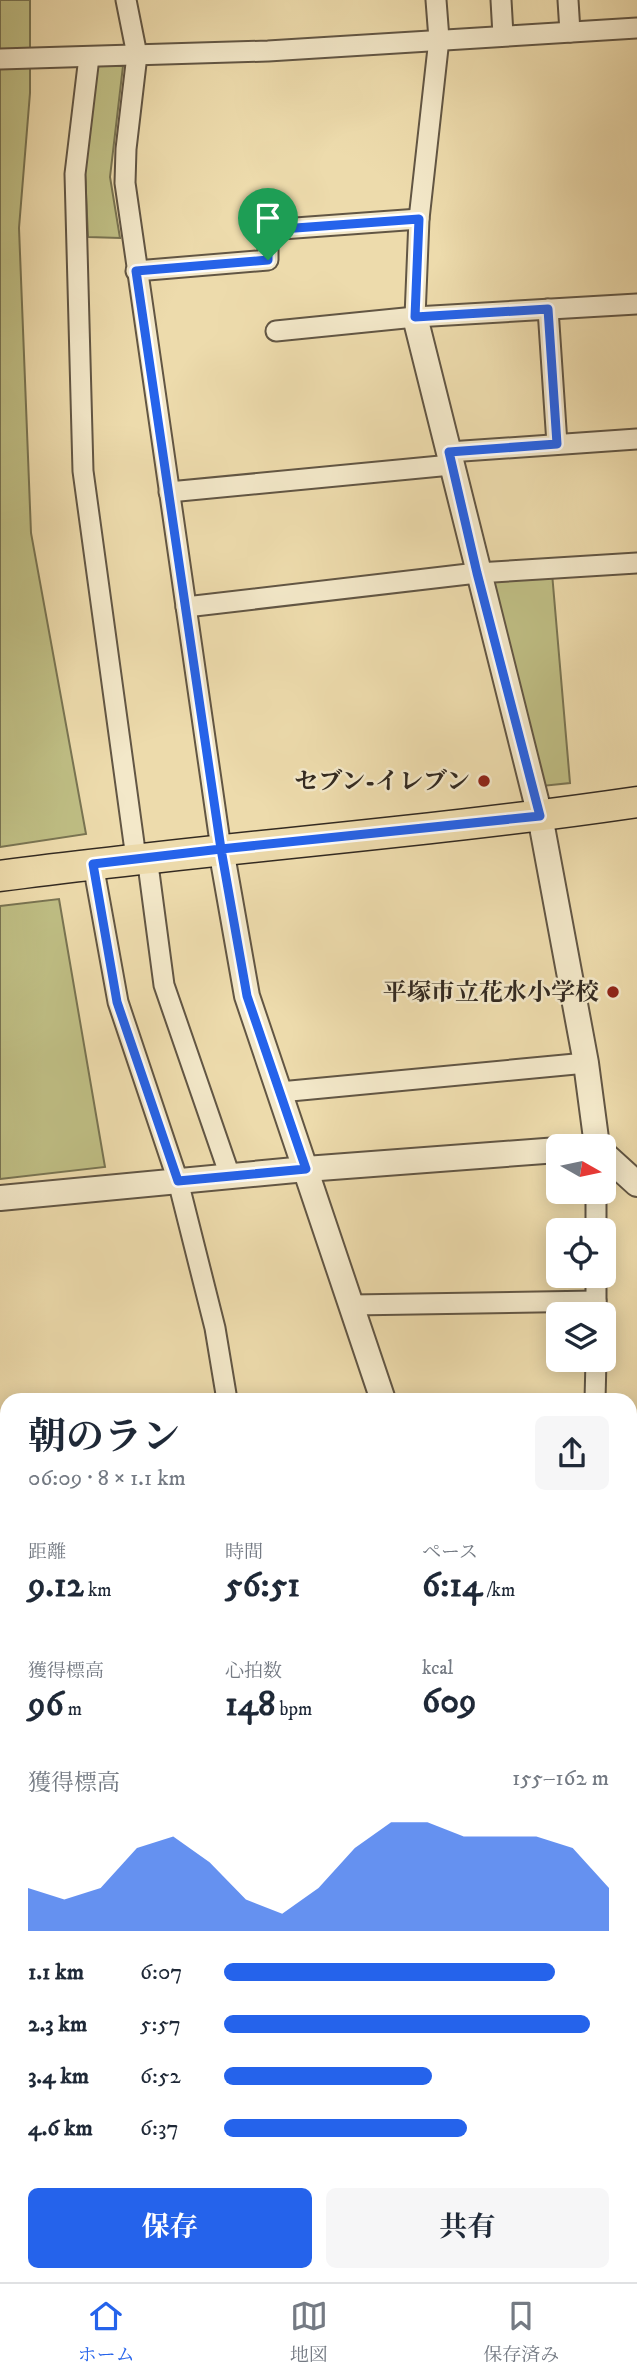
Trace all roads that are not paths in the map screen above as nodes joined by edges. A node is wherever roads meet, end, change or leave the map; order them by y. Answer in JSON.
{"nodes":[{"id":1,"x":127,"y":0,"type":"edge"},
{"id":2,"x":436,"y":0,"type":"edge"},
{"id":3,"x":501,"y":0,"type":"edge"},
{"id":4,"x":568,"y":0,"type":"edge"},
{"id":5,"x":637,"y":28,"type":"edge"},
{"id":6,"x":570,"y":32,"type":"junction"},
{"id":7,"x":503,"y":36,"type":"junction"},
{"id":8,"x":439,"y":39,"type":"junction"},
{"id":9,"x":137,"y":55,"type":"junction"},
{"id":10,"x":89,"y":57,"type":"junction"},
{"id":11,"x":0,"y":59,"type":"edge"},
{"id":12,"x":419,"y":219,"type":"junction"},
{"id":13,"x":136,"y":271,"type":"junction"},
{"id":14,"x":637,"y":304,"type":"edge"},
{"id":15,"x":548,"y":309,"type":"junction"},
{"id":16,"x":415,"y":317,"type":"junction"},
{"id":17,"x":276,"y":331,"type":"dead end"},
{"id":18,"x":637,"y":439,"type":"edge"},
{"id":19,"x":557,"y":444,"type":"junction"},
{"id":20,"x":450,"y":458,"type":"junction"},
{"id":21,"x":169,"y":492,"type":"junction"},
{"id":22,"x":637,"y":563,"type":"edge"},
{"id":23,"x":477,"y":573,"type":"junction"},
{"id":24,"x":186,"y":607,"type":"junction"},
{"id":25,"x":637,"y":802,"type":"edge"},
{"id":26,"x":540,"y":816,"type":"junction"},
{"id":27,"x":221,"y":849,"type":"junction"},
{"id":28,"x":142,"y":858,"type":"junction"},
{"id":29,"x":93,"y":864,"type":"junction"},
{"id":30,"x":0,"y":876,"type":"edge"},
{"id":31,"x":586,"y":1063,"type":"junction"},
{"id":32,"x":280,"y":1092,"type":"junction"},
{"id":33,"x":595,"y":1134,"type":"edge"},
{"id":34,"x":546,"y":1151,"type":"edge"},
{"id":35,"x":616,"y":1165,"type":"edge"},
{"id":36,"x":306,"y":1169,"type":"junction"},
{"id":37,"x":230,"y":1176,"type":"junction"},
{"id":38,"x":178,"y":1181,"type":"junction"},
{"id":39,"x":637,"y":1184,"type":"edge"},
{"id":40,"x":0,"y":1198,"type":"edge"},
{"id":41,"x":352,"y":1304,"type":"junction"},
{"id":42,"x":546,"y":1306,"type":"edge"},
{"id":43,"x":596,"y":1372,"type":"edge"},
{"id":44,"x":227,"y":1393,"type":"edge"},
{"id":45,"x":381,"y":1393,"type":"edge"},
{"id":46,"x":595,"y":1393,"type":"edge"}],
"edges":[{"from":1,"to":9,"type":"street"},
{"from":2,"to":8,"type":"street"},
{"from":3,"to":7,"type":"street"},
{"from":4,"to":6,"type":"street"},
{"from":5,"to":6,"type":"street"},
{"from":6,"to":7,"type":"street"},
{"from":7,"to":8,"type":"street"},
{"from":8,"to":9,"type":"street"},
{"from":8,"to":12,"type":"street"},
{"from":9,"to":10,"type":"street"},
{"from":9,"to":13,"type":"street"},
{"from":10,"to":11,"type":"street"},
{"from":10,"to":28,"type":"street"},
{"from":12,"to":13,"type":"street"},
{"from":12,"to":16,"type":"street"},
{"from":13,"to":21,"type":"street"},
{"from":14,"to":15,"type":"street"},
{"from":15,"to":16,"type":"street"},
{"from":15,"to":19,"type":"street"},
{"from":16,"to":17,"type":"street"},
{"from":16,"to":20,"type":"street"},
{"from":18,"to":19,"type":"street"},
{"from":19,"to":20,"type":"street"},
{"from":20,"to":21,"type":"street"},
{"from":20,"to":23,"type":"street"},
{"from":21,"to":24,"type":"street"},
{"from":22,"to":23,"type":"street"},
{"from":23,"to":24,"type":"street"},
{"from":23,"to":26,"type":"street"},
{"from":24,"to":27,"type":"street"},
{"from":25,"to":26,"type":"main road"},
{"from":26,"to":27,"type":"main road"},
{"from":26,"to":31,"type":"street"},
{"from":27,"to":28,"type":"main road"},
{"from":27,"to":32,"type":"street"},
{"from":28,"to":29,"type":"main road"},
{"from":28,"to":37,"type":"street"},
{"from":29,"to":30,"type":"main road"},
{"from":29,"to":38,"type":"street"},
{"from":31,"to":32,"type":"street"},
{"from":31,"to":33,"type":"street"},
{"from":32,"to":36,"type":"street"},
{"from":34,"to":36,"type":"street"},
{"from":35,"to":39,"type":"street"},
{"from":36,"to":37,"type":"street"},
{"from":36,"to":41,"type":"street"},
{"from":37,"to":38,"type":"street"},
{"from":38,"to":40,"type":"street"},
{"from":38,"to":44,"type":"street"},
{"from":41,"to":42,"type":"street"},
{"from":41,"to":45,"type":"street"},
{"from":43,"to":46,"type":"street"}]}
